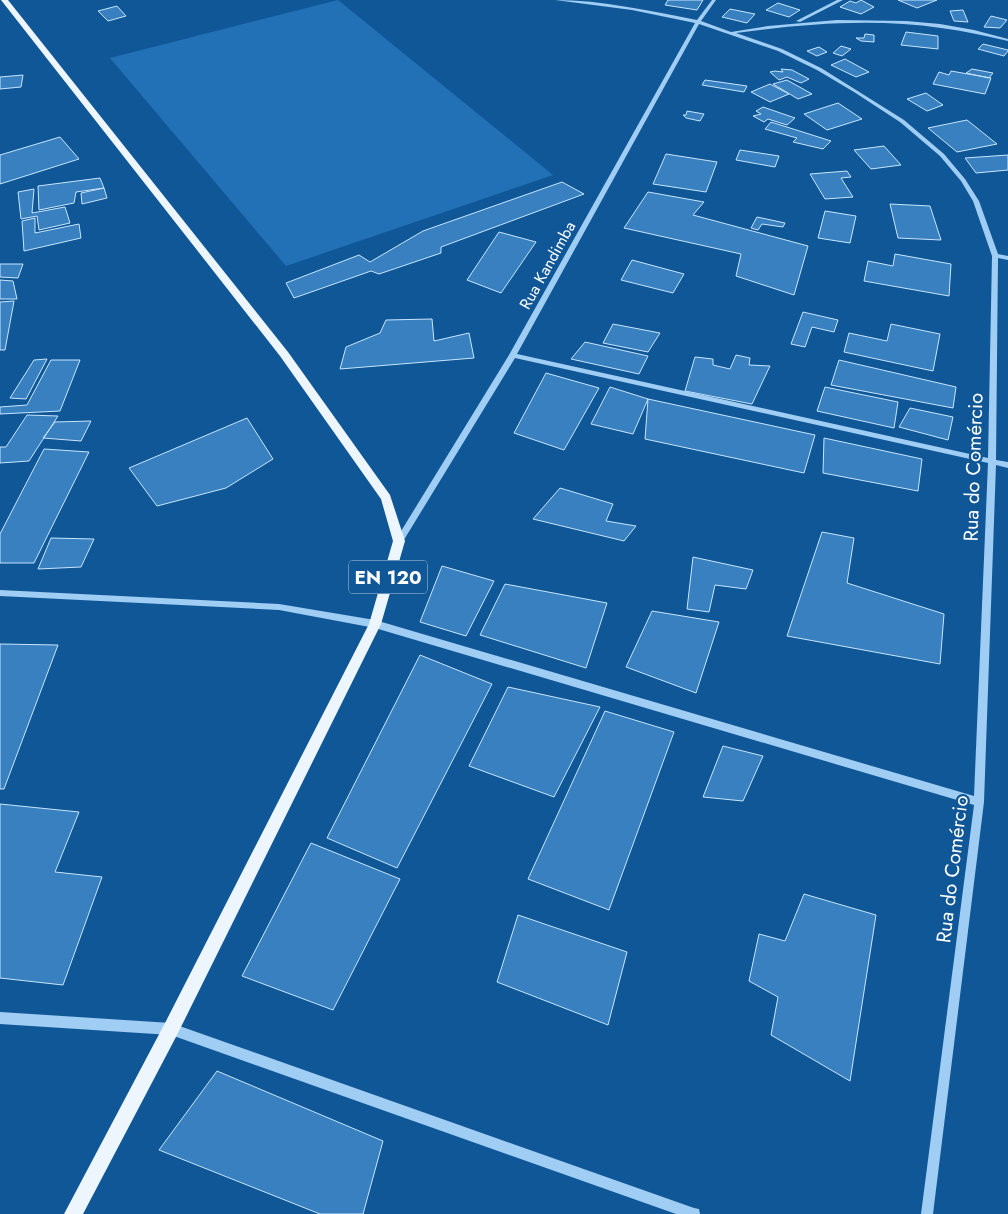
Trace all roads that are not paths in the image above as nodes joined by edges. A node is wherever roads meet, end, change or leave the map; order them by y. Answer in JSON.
{"nodes":[{"id":1,"x":4,"y":0,"type":"edge"},
{"id":2,"x":556,"y":0,"type":"edge"},
{"id":3,"x":714,"y":0,"type":"edge"},
{"id":4,"x":841,"y":0,"type":"edge"},
{"id":5,"x":698,"y":22,"type":"junction"},
{"id":6,"x":793,"y":24,"type":"junction"},
{"id":7,"x":732,"y":32,"type":"junction"},
{"id":8,"x":1008,"y":40,"type":"edge"},
{"id":9,"x":995,"y":256,"type":"junction"},
{"id":10,"x":1008,"y":258,"type":"edge"},
{"id":11,"x":513,"y":355,"type":"junction"},
{"id":12,"x":992,"y":462,"type":"junction"},
{"id":13,"x":1008,"y":465,"type":"edge"},
{"id":14,"x":399,"y":541,"type":"junction"},
{"id":15,"x":0,"y":593,"type":"edge"},
{"id":16,"x":375,"y":624,"type":"junction"},
{"id":17,"x":978,"y":802,"type":"junction"},
{"id":18,"x":0,"y":1018,"type":"edge"},
{"id":19,"x":171,"y":1029,"type":"junction"},
{"id":20,"x":73,"y":1214,"type":"edge"},
{"id":21,"x":694,"y":1214,"type":"edge"},
{"id":22,"x":927,"y":1214,"type":"edge"}],
"edges":[{"from":1,"to":14,"type":"main road","number":"EN 120"},
{"from":2,"to":5,"type":"street","name":"Rua do Comércio"},
{"from":3,"to":5,"type":"street","name":"Rua Kandimba"},
{"from":4,"to":6,"type":"street"},
{"from":5,"to":7,"type":"street","name":"Rua do Comércio"},
{"from":5,"to":11,"type":"street","name":"Rua Kandimba"},
{"from":6,"to":7,"type":"street"},
{"from":6,"to":8,"type":"street"},
{"from":7,"to":9,"type":"street","name":"Rua do Comércio"},
{"from":9,"to":10,"type":"street"},
{"from":9,"to":12,"type":"street","name":"Rua do Comércio"},
{"from":11,"to":12,"type":"street"},
{"from":11,"to":14,"type":"street","name":"Rua Kandimba"},
{"from":12,"to":13,"type":"street"},
{"from":12,"to":17,"type":"street","name":"Rua do Comércio"},
{"from":14,"to":16,"type":"main road","number":"EN 120"},
{"from":15,"to":16,"type":"street"},
{"from":16,"to":17,"type":"street"},
{"from":16,"to":19,"type":"main road","number":"EN 120"},
{"from":17,"to":22,"type":"street","name":"Rua do Comércio"},
{"from":18,"to":19,"type":"street"},
{"from":19,"to":20,"type":"main road","number":"EN 120"},
{"from":19,"to":21,"type":"street"}]}
